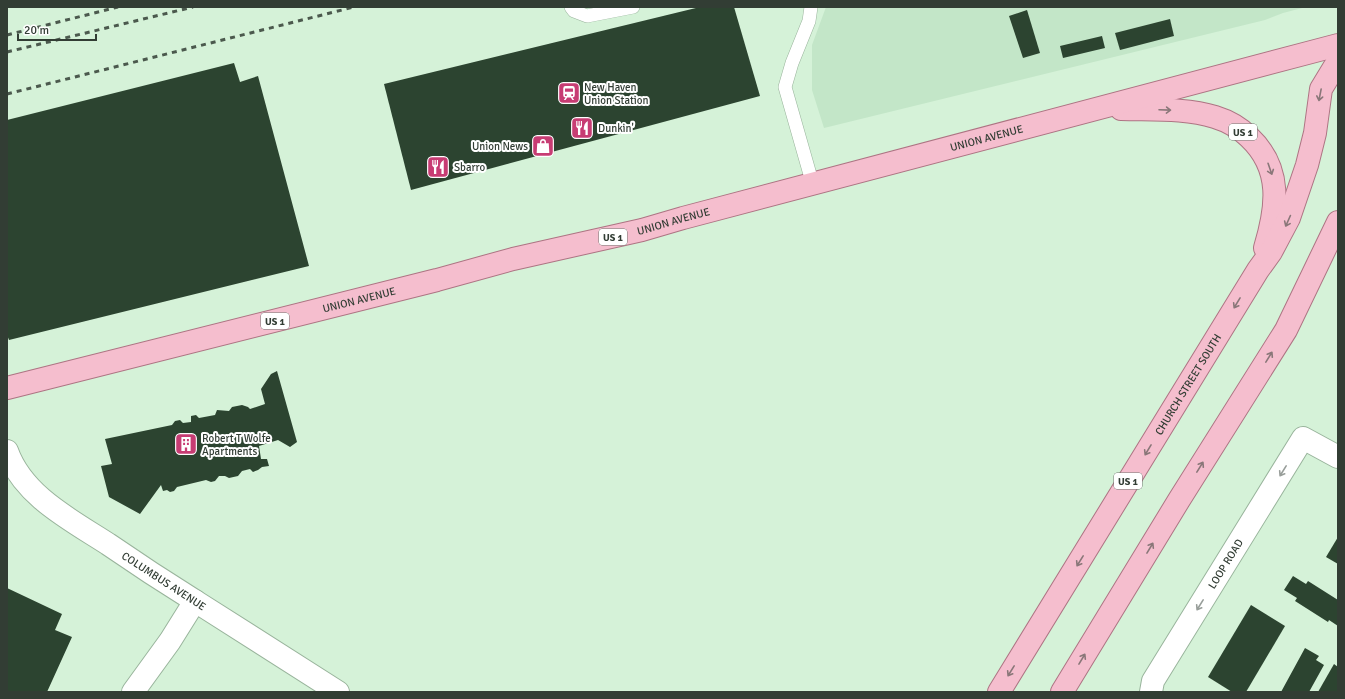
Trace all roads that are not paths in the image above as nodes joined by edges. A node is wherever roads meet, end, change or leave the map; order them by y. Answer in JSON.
{"nodes":[{"id":1,"x":571,"y":7,"type":"edge"},
{"id":2,"x":633,"y":7,"type":"edge"},
{"id":3,"x":810,"y":7,"type":"edge"},
{"id":4,"x":1338,"y":45,"type":"edge"},
{"id":5,"x":1338,"y":61,"type":"edge"},
{"id":6,"x":1098,"y":108,"type":"junction"},
{"id":7,"x":813,"y":184,"type":"junction"},
{"id":8,"x":1338,"y":222,"type":"edge"},
{"id":9,"x":1258,"y":270,"type":"junction"},
{"id":10,"x":7,"y":388,"type":"edge"},
{"id":11,"x":7,"y":451,"type":"edge"},
{"id":12,"x":1338,"y":457,"type":"edge"},
{"id":13,"x":195,"y":601,"type":"junction"},
{"id":14,"x":133,"y":692,"type":"edge"},
{"id":15,"x":338,"y":692,"type":"edge"},
{"id":16,"x":999,"y":692,"type":"edge"},
{"id":17,"x":1062,"y":692,"type":"edge"},
{"id":18,"x":1151,"y":692,"type":"edge"}],
"edges":[{"from":1,"to":2,"type":"lane"},
{"from":3,"to":7,"type":"lane"},
{"from":4,"to":6,"type":"main road","name":"UNION AVENUE","number":"US 1"},
{"from":5,"to":9,"type":"main road","name":"CHURCH STREET SOUTH","one_way":true},
{"from":6,"to":7,"type":"main road","name":"UNION AVENUE","number":"US 1"},
{"from":6,"to":9,"type":"main road","number":"US 1","one_way":true},
{"from":7,"to":10,"type":"main road","name":"UNION AVENUE","number":"US 1"},
{"from":17,"to":8,"type":"main road","one_way":true},
{"from":9,"to":16,"type":"main road","name":"CHURCH STREET SOUTH","number":"US 1","one_way":true},
{"from":11,"to":13,"type":"street","name":"COLUMBUS AVENUE"},
{"from":12,"to":18,"type":"street","name":"LOOP ROAD","one_way":true},
{"from":13,"to":14,"type":"street"},
{"from":13,"to":15,"type":"street","name":"COLUMBUS AVENUE"}]}
